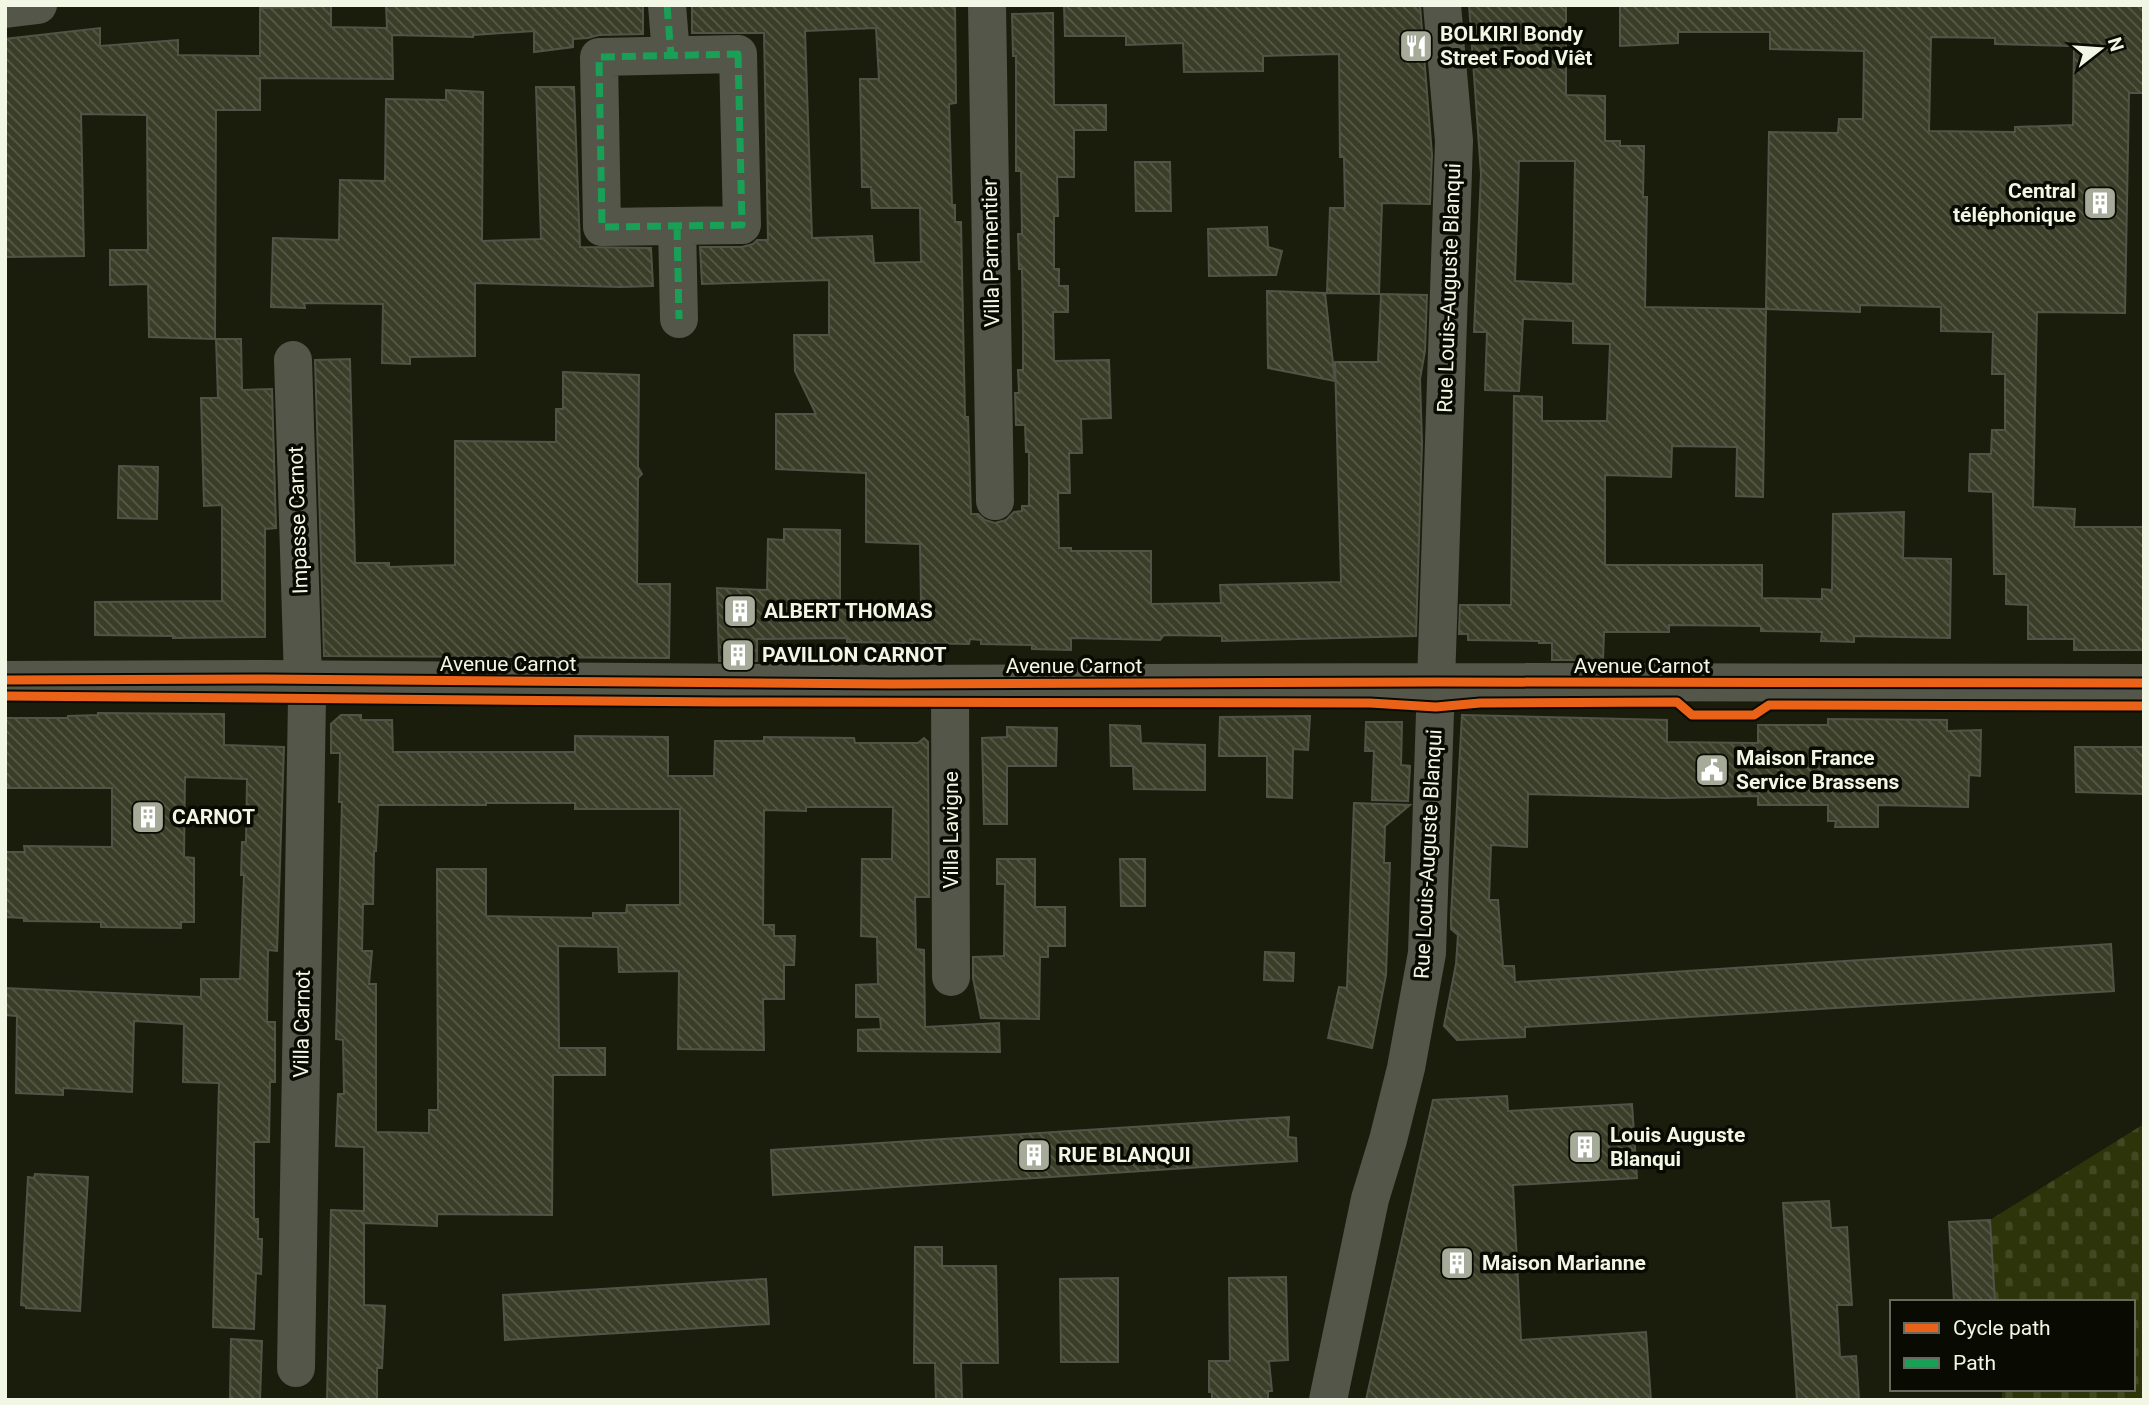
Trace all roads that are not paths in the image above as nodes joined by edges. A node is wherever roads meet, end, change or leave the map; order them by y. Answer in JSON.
{"nodes":[{"id":1,"x":38,"y":5,"type":"edge"},
{"id":2,"x":667,"y":5,"type":"edge"},
{"id":3,"x":987,"y":5,"type":"edge"},
{"id":4,"x":1442,"y":5,"type":"edge"},
{"id":5,"x":5,"y":9,"type":"edge"},
{"id":6,"x":671,"y":55,"type":"junction"},
{"id":7,"x":677,"y":226,"type":"junction"},
{"id":8,"x":680,"y":319,"type":"dead end"},
{"id":9,"x":293,"y":360,"type":"dead end"},
{"id":10,"x":995,"y":501,"type":"dead end"},
{"id":11,"x":303,"y":679,"type":"junction"},
{"id":12,"x":5,"y":680,"type":"edge"},
{"id":13,"x":1437,"y":682,"type":"junction"},
{"id":14,"x":2144,"y":683,"type":"edge"},
{"id":15,"x":950,"y":684,"type":"junction"},
{"id":16,"x":951,"y":977,"type":"dead end"},
{"id":17,"x":296,"y":1368,"type":"dead end"},
{"id":18,"x":1328,"y":1400,"type":"edge"}],
"edges":[{"from":1,"to":5,"type":"street"},
{"from":2,"to":6,"type":"street"},
{"from":3,"to":10,"type":"street","name":"Villa Parmentier"},
{"from":4,"to":13,"type":"street","name":"Rue Louis-Auguste Blanqui"},
{"from":6,"to":7,"type":"street"},
{"from":6,"to":7,"type":"street"},
{"from":7,"to":8,"type":"street"},
{"from":9,"to":11,"type":"street","name":"Impasse Carnot"},
{"from":11,"to":12,"type":"street","name":"Avenue Carnot"},
{"from":11,"to":15,"type":"street","name":"Avenue Carnot"},
{"from":11,"to":17,"type":"street","name":"Villa Carnot"},
{"from":13,"to":14,"type":"street","name":"Avenue Carnot"},
{"from":13,"to":15,"type":"street","name":"Avenue Carnot"},
{"from":13,"to":18,"type":"street","name":"Rue Louis-Auguste Blanqui"},
{"from":15,"to":16,"type":"street","name":"Villa Lavigne"}]}
